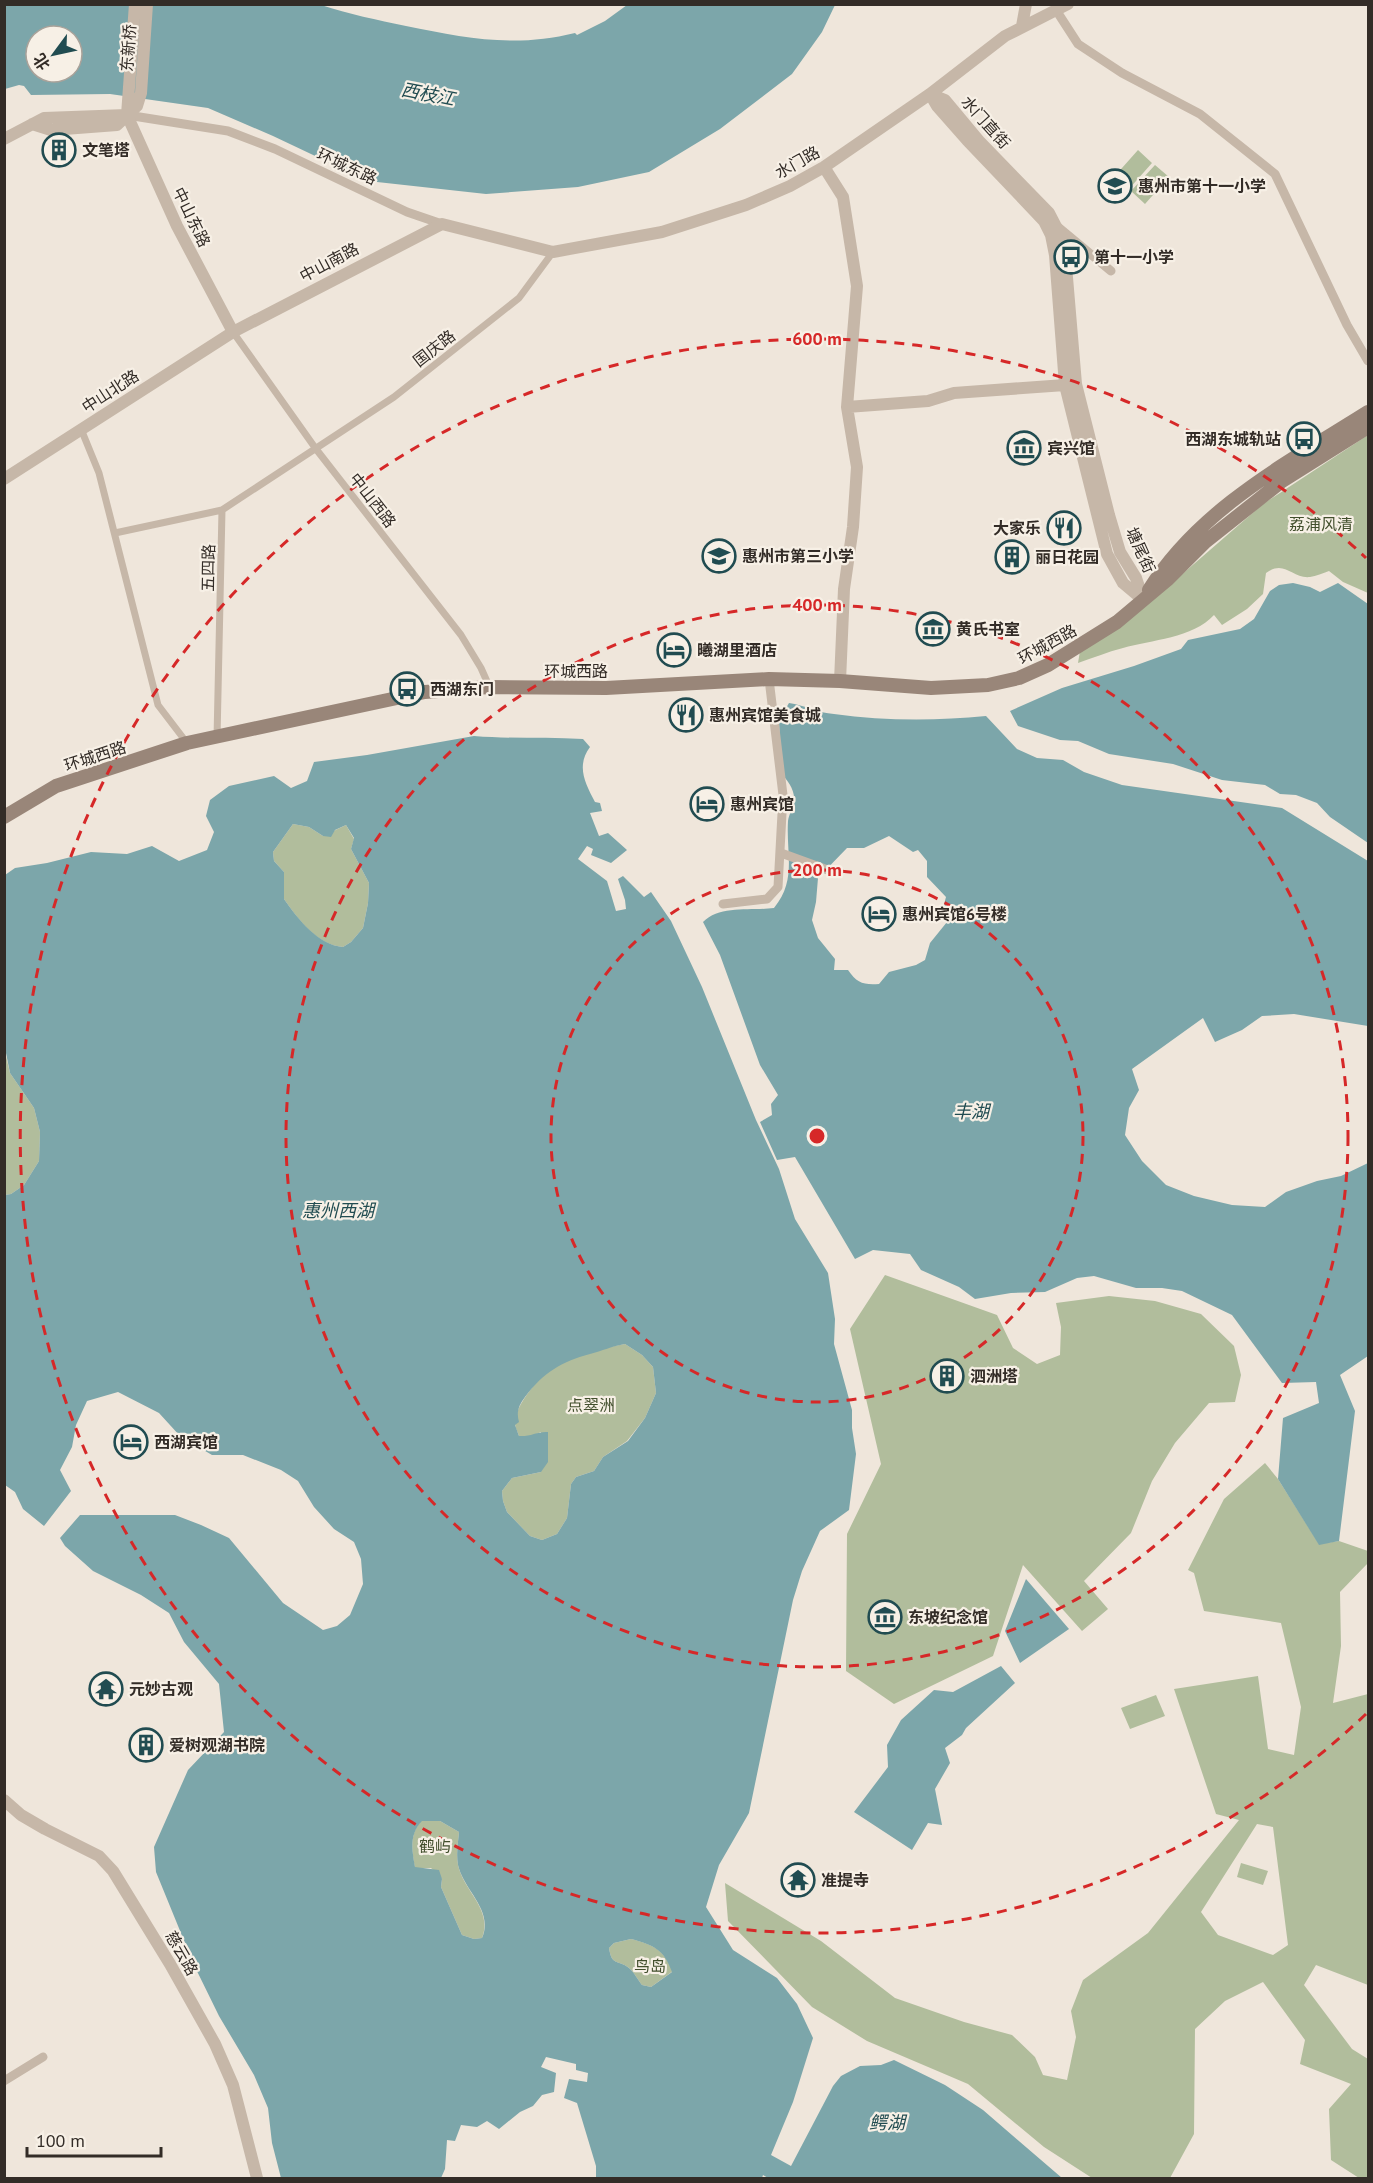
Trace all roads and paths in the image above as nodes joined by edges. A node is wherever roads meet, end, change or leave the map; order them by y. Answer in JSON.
{"nodes":[{"id":1,"x":135,"y":4,"type":"edge"},
{"id":2,"x":147,"y":4,"type":"edge"},
{"id":3,"x":1026,"y":4,"type":"edge"},
{"id":4,"x":1068,"y":4,"type":"edge"},
{"id":5,"x":1056,"y":10,"type":"junction"},
{"id":6,"x":1023,"y":26,"type":"junction"},
{"id":7,"x":135,"y":93,"type":"junction"},
{"id":8,"x":930,"y":94,"type":"junction"},
{"id":9,"x":127,"y":115,"type":"junction"},
{"id":10,"x":4,"y":138,"type":"edge"},
{"id":11,"x":824,"y":167,"type":"junction"},
{"id":12,"x":1044,"y":221,"type":"joint"},
{"id":13,"x":442,"y":224,"type":"junction"},
{"id":14,"x":1058,"y":227,"type":"junction"},
{"id":15,"x":553,"y":252,"type":"junction"},
{"id":16,"x":1111,"y":271,"type":"dead end"},
{"id":17,"x":233,"y":332,"type":"junction"},
{"id":18,"x":1368,"y":361,"type":"edge"},
{"id":19,"x":1065,"y":385,"type":"junction"},
{"id":20,"x":847,"y":407,"type":"junction"},
{"id":21,"x":1368,"y":412,"type":"edge"},
{"id":22,"x":1368,"y":427,"type":"edge"},
{"id":23,"x":81,"y":429,"type":"junction"},
{"id":24,"x":316,"y":449,"type":"junction"},
{"id":25,"x":4,"y":478,"type":"edge"},
{"id":26,"x":222,"y":510,"type":"junction"},
{"id":27,"x":115,"y":533,"type":"junction"},
{"id":28,"x":1143,"y":599,"type":"junction"},
{"id":29,"x":770,"y":679,"type":"junction"},
{"id":30,"x":840,"y":681,"type":"junction"},
{"id":31,"x":489,"y":687,"type":"junction"},
{"id":32,"x":217,"y":738,"type":"junction"},
{"id":33,"x":187,"y":743,"type":"junction"},
{"id":34,"x":4,"y":817,"type":"edge"},
{"id":35,"x":781,"y":853,"type":"junction"},
{"id":36,"x":837,"y":873,"type":"dead end"},
{"id":37,"x":723,"y":904,"type":"dead end"},
{"id":38,"x":4,"y":1800,"type":"edge"},
{"id":39,"x":43,"y":2057,"type":"dead end"},
{"id":40,"x":4,"y":2081,"type":"edge"},
{"id":41,"x":257,"y":2178,"type":"edge"}],
"edges":[{"from":1,"to":7,"type":"street","name":"东新桥"},
{"from":2,"to":7,"type":"street","name":"东新桥"},
{"from":3,"to":6,"type":"street"},
{"from":4,"to":5,"type":"street","name":"水门路"},
{"from":5,"to":6,"type":"street","name":"水门路"},
{"from":5,"to":18,"type":"street"},
{"from":6,"to":8,"type":"street","name":"水门路"},
{"from":7,"to":9,"type":"street"},
{"from":8,"to":11,"type":"street","name":"水门路"},
{"from":8,"to":12,"type":"street","name":"水门直街"},
{"from":8,"to":14,"type":"street","name":"水门直街"},
{"from":9,"to":10,"type":"street"},
{"from":9,"to":13,"type":"street","name":"环城东路"},
{"from":9,"to":17,"type":"street","name":"中山东路"},
{"from":11,"to":15,"type":"street","name":"水门路"},
{"from":11,"to":20,"type":"street"},
{"from":12,"to":19,"type":"street","name":"塘尾街"},
{"from":13,"to":15,"type":"street","name":"环城东路"},
{"from":13,"to":17,"type":"street","name":"中山南路"},
{"from":14,"to":16,"type":"street","name":"水门直街"},
{"from":14,"to":28,"type":"street","name":"塘尾街"},
{"from":15,"to":24,"type":"street","name":"国庆路"},
{"from":17,"to":23,"type":"street","name":"中山北路"},
{"from":17,"to":24,"type":"street","name":"中山西路"},
{"from":19,"to":20,"type":"street"},
{"from":19,"to":28,"type":"street","name":"塘尾街"},
{"from":20,"to":30,"type":"street"},
{"from":21,"to":28,"type":"main road","name":"环城西路"},
{"from":22,"to":28,"type":"main road","name":"环城西路"},
{"from":23,"to":25,"type":"street","name":"中山北路"},
{"from":23,"to":27,"type":"street"},
{"from":24,"to":26,"type":"street"},
{"from":24,"to":31,"type":"street","name":"中山西路"},
{"from":26,"to":27,"type":"street"},
{"from":26,"to":32,"type":"street","name":"五四路"},
{"from":27,"to":33,"type":"street"},
{"from":28,"to":30,"type":"main road","name":"环城西路"},
{"from":29,"to":30,"type":"main road","name":"环城西路"},
{"from":29,"to":31,"type":"main road","name":"环城西路"},
{"from":29,"to":35,"type":"street"},
{"from":31,"to":32,"type":"main road","name":"环城西路"},
{"from":32,"to":33,"type":"main road","name":"环城西路"},
{"from":33,"to":34,"type":"main road","name":"环城西路"},
{"from":35,"to":36,"type":"street"},
{"from":35,"to":37,"type":"street"},
{"from":38,"to":41,"type":"street","name":"慈云路"},
{"from":39,"to":40,"type":"street"}]}
